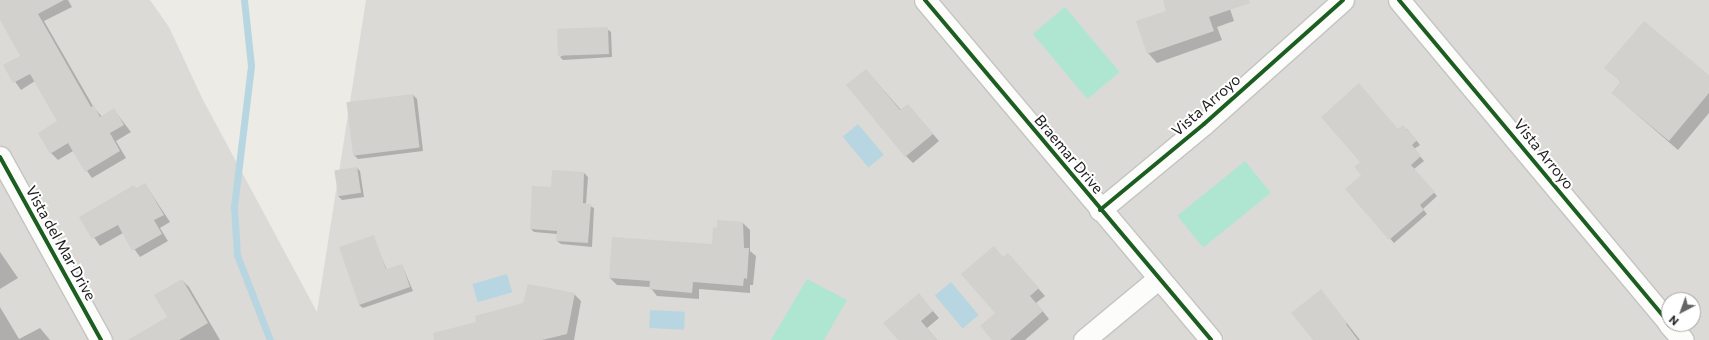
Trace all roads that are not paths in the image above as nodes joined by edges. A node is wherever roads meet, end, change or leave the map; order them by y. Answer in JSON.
{"nodes":[{"id":1,"x":925,"y":0,"type":"edge"},
{"id":2,"x":1343,"y":0,"type":"edge"},
{"id":3,"x":1399,"y":0,"type":"edge"},
{"id":4,"x":0,"y":157,"type":"edge"},
{"id":5,"x":1100,"y":210,"type":"junction"},
{"id":6,"x":1159,"y":278,"type":"junction"},
{"id":7,"x":1661,"y":314,"type":"edge"},
{"id":8,"x":1676,"y":332,"type":"edge"},
{"id":9,"x":101,"y":340,"type":"edge"},
{"id":10,"x":1084,"y":340,"type":"edge"},
{"id":11,"x":1211,"y":340,"type":"edge"},
{"id":12,"x":1683,"y":340,"type":"edge"}],
"edges":[{"from":1,"to":5,"type":"street","name":"Braemar Drive"},
{"from":2,"to":5,"type":"street","name":"Vista Arroyo"},
{"from":3,"to":7,"type":"street","name":"Vista Arroyo"},
{"from":4,"to":9,"type":"street","name":"Vista del Mar Drive"},
{"from":5,"to":6,"type":"street","name":"Braemar Drive"},
{"from":6,"to":10,"type":"street"},
{"from":6,"to":11,"type":"street","name":"Braemar Drive"},
{"from":8,"to":12,"type":"street","name":"Vista Arroyo"}]}
